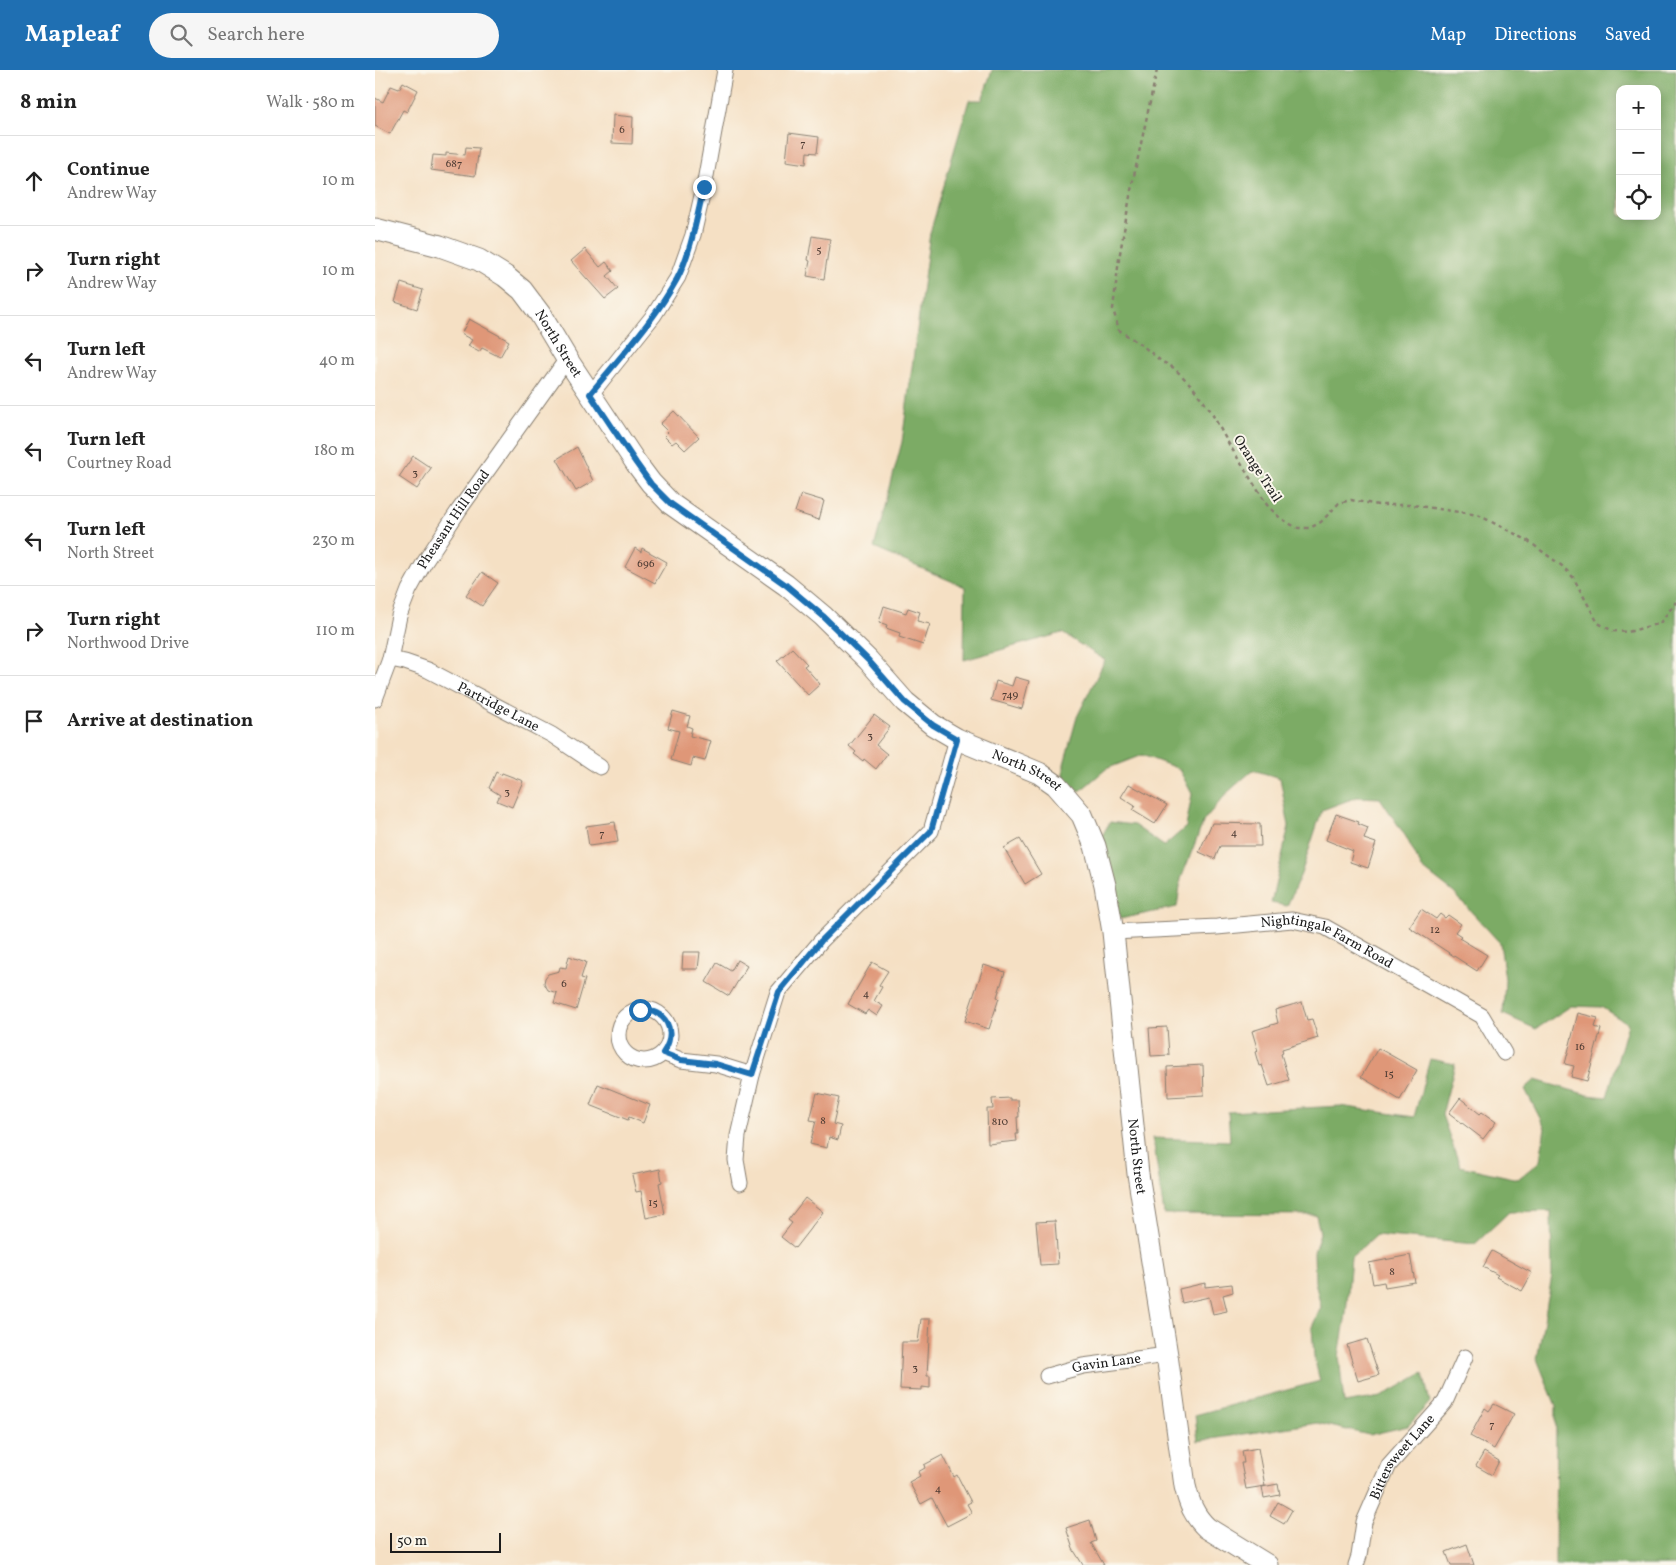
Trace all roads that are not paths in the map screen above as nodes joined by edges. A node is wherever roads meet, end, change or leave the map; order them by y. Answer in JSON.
{"nodes":[{"id":1,"x":725,"y":70,"type":"edge"},
{"id":2,"x":375,"y":229,"type":"edge"},
{"id":3,"x":567,"y":359,"type":"junction"},
{"id":4,"x":590,"y":394,"type":"junction"},
{"id":5,"x":390,"y":659,"type":"junction"},
{"id":6,"x":375,"y":699,"type":"edge"},
{"id":7,"x":957,"y":739,"type":"junction"},
{"id":8,"x":600,"y":767,"type":"dead end"},
{"id":9,"x":1113,"y":932,"type":"junction"},
{"id":10,"x":663,"y":1053,"type":"dead end"},
{"id":11,"x":1504,"y":1054,"type":"dead end"},
{"id":12,"x":752,"y":1075,"type":"junction"},
{"id":13,"x":740,"y":1183,"type":"dead end"},
{"id":14,"x":1167,"y":1355,"type":"junction"},
{"id":15,"x":1465,"y":1357,"type":"dead end"},
{"id":16,"x":1047,"y":1376,"type":"dead end"},
{"id":17,"x":1267,"y":1565,"type":"edge"},
{"id":18,"x":1356,"y":1565,"type":"edge"}],
"edges":[{"from":1,"to":4,"type":"street"},
{"from":2,"to":3,"type":"street","name":"North Street"},
{"from":3,"to":4,"type":"street","name":"North Street"},
{"from":3,"to":5,"type":"street","name":"Pheasant Hill Road"},
{"from":4,"to":7,"type":"street","name":"North Street"},
{"from":5,"to":6,"type":"street","name":"Pheasant Hill Road"},
{"from":5,"to":8,"type":"street","name":"Partridge Lane"},
{"from":7,"to":9,"type":"street","name":"North Street"},
{"from":7,"to":12,"type":"street"},
{"from":9,"to":11,"type":"street","name":"Nightingale Farm Road"},
{"from":9,"to":14,"type":"street","name":"North Street"},
{"from":10,"to":12,"type":"street"},
{"from":12,"to":13,"type":"street"},
{"from":14,"to":16,"type":"street","name":"Gavin Lane"},
{"from":14,"to":17,"type":"street","name":"North Street"},
{"from":15,"to":18,"type":"street","name":"Bittersweet Lane"}]}
